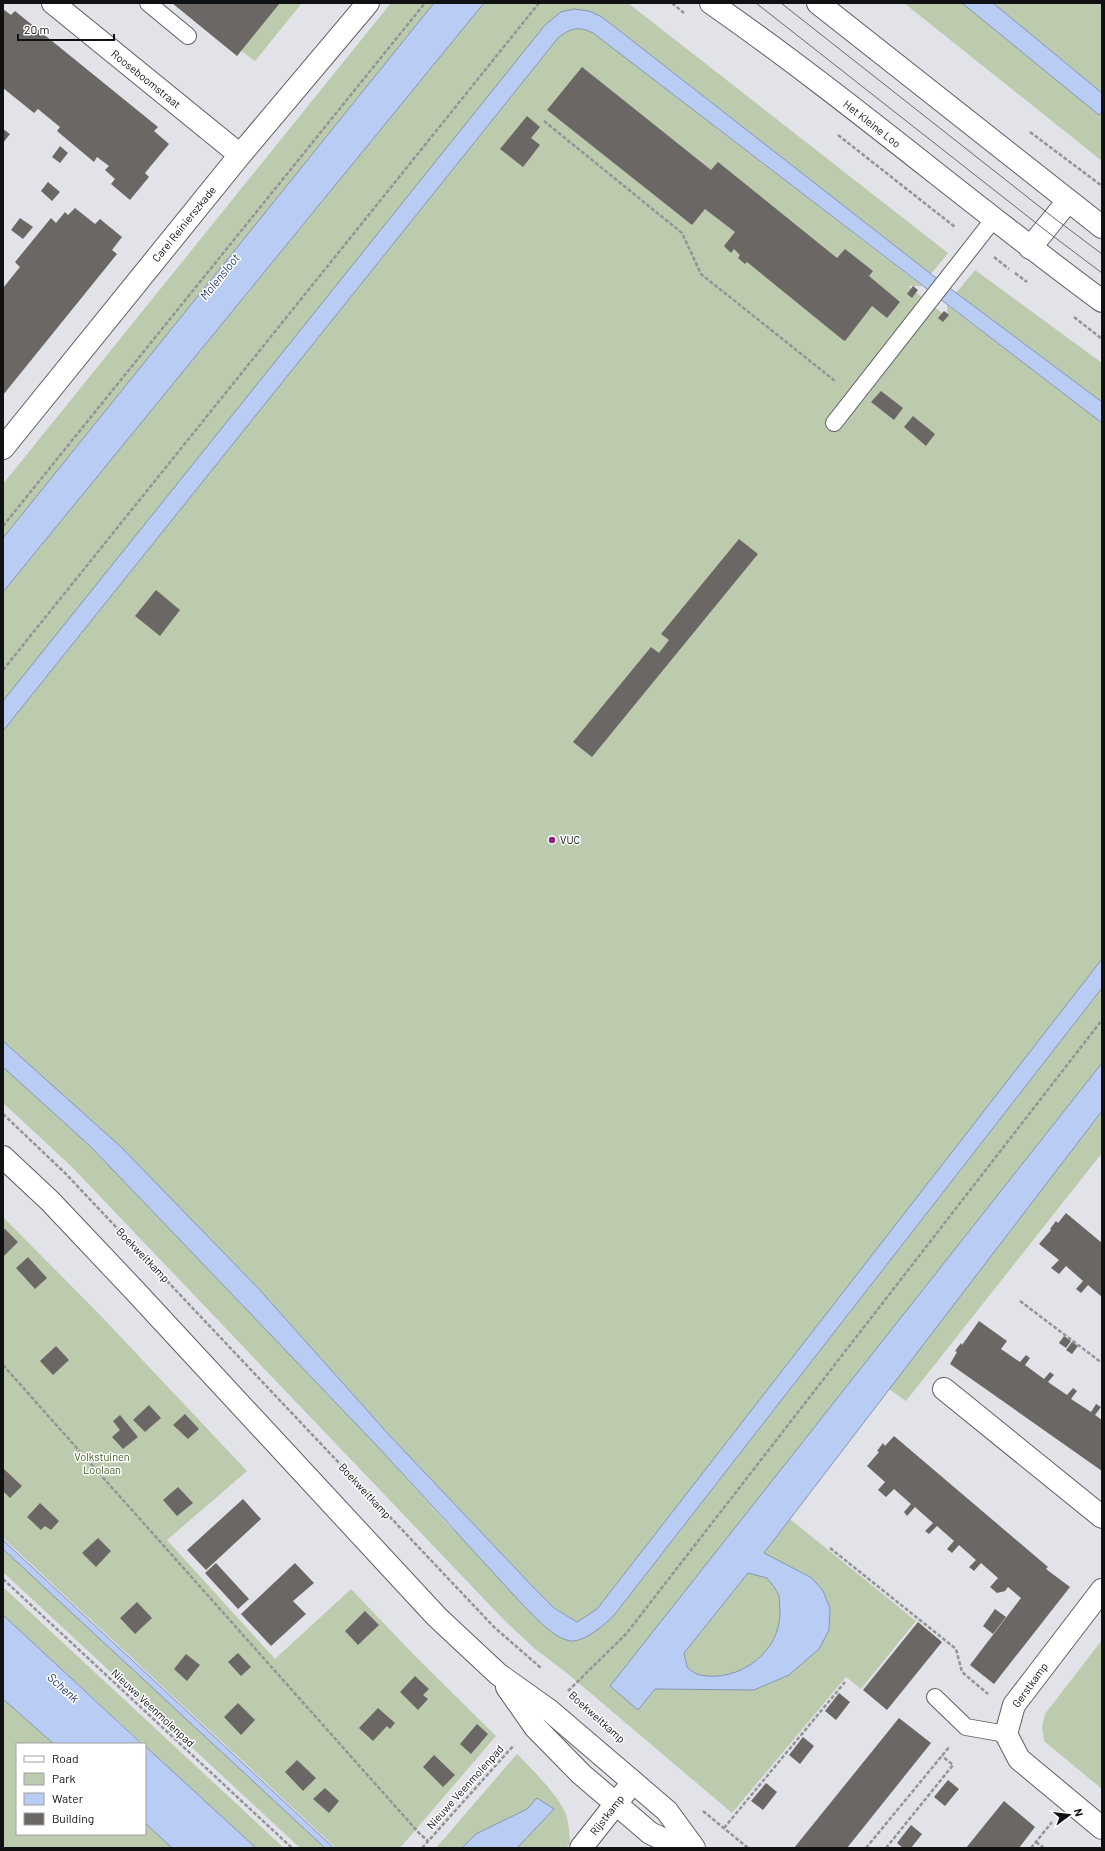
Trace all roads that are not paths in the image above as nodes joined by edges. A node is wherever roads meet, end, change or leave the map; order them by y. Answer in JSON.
{"nodes":[{"id":1,"x":53,"y":3,"type":"edge"},
{"id":2,"x":148,"y":3,"type":"edge"},
{"id":3,"x":368,"y":3,"type":"edge"},
{"id":4,"x":711,"y":3,"type":"edge"},
{"id":5,"x":818,"y":3,"type":"edge"},
{"id":6,"x":188,"y":36,"type":"dead end"},
{"id":7,"x":240,"y":155,"type":"junction"},
{"id":8,"x":1068,"y":201,"type":"junction"},
{"id":9,"x":993,"y":220,"type":"junction"},
{"id":10,"x":1102,"y":227,"type":"edge"},
{"id":11,"x":1030,"y":248,"type":"junction"},
{"id":12,"x":1102,"y":301,"type":"edge"},
{"id":13,"x":834,"y":423,"type":"dead end"},
{"id":14,"x":3,"y":448,"type":"edge"},
{"id":15,"x":3,"y":1157,"type":"edge"},
{"id":16,"x":944,"y":1389,"type":"dead end"},
{"id":17,"x":1102,"y":1517,"type":"edge"},
{"id":18,"x":1102,"y":1590,"type":"edge"},
{"id":19,"x":498,"y":1674,"type":"junction"},
{"id":20,"x":936,"y":1697,"type":"dead end"},
{"id":21,"x":1006,"y":1734,"type":"junction"},
{"id":22,"x":633,"y":1782,"type":"junction"},
{"id":23,"x":616,"y":1805,"type":"junction"},
{"id":24,"x":1102,"y":1828,"type":"edge"},
{"id":25,"x":582,"y":1848,"type":"edge"},
{"id":26,"x":682,"y":1848,"type":"edge"},
{"id":27,"x":694,"y":1848,"type":"edge"}],
"edges":[{"from":1,"to":7,"type":"street","name":"Rooseboomstraat"},
{"from":2,"to":6,"type":"lane"},
{"from":3,"to":7,"type":"street","name":"Carel Reinierszkade"},
{"from":4,"to":9,"type":"street","name":"Het Kleine Loo"},
{"from":5,"to":8,"type":"street"},
{"from":7,"to":14,"type":"street","name":"Carel Reinierszkade"},
{"from":8,"to":10,"type":"street"},
{"from":8,"to":11,"type":"street"},
{"from":9,"to":11,"type":"street","name":"Het Kleine Loo"},
{"from":9,"to":13,"type":"lane"},
{"from":11,"to":12,"type":"street","name":"Het Kleine Loo"},
{"from":15,"to":19,"type":"street"},
{"from":16,"to":17,"type":"street"},
{"from":18,"to":21,"type":"street","name":"Gerstkamp"},
{"from":19,"to":22,"type":"street"},
{"from":19,"to":23,"type":"street"},
{"from":20,"to":21,"type":"lane"},
{"from":21,"to":24,"type":"street"},
{"from":22,"to":23,"type":"street","name":"Rijstkamp"},
{"from":22,"to":27,"type":"street"},
{"from":23,"to":25,"type":"street","name":"Rijstkamp"},
{"from":23,"to":26,"type":"street"}]}
